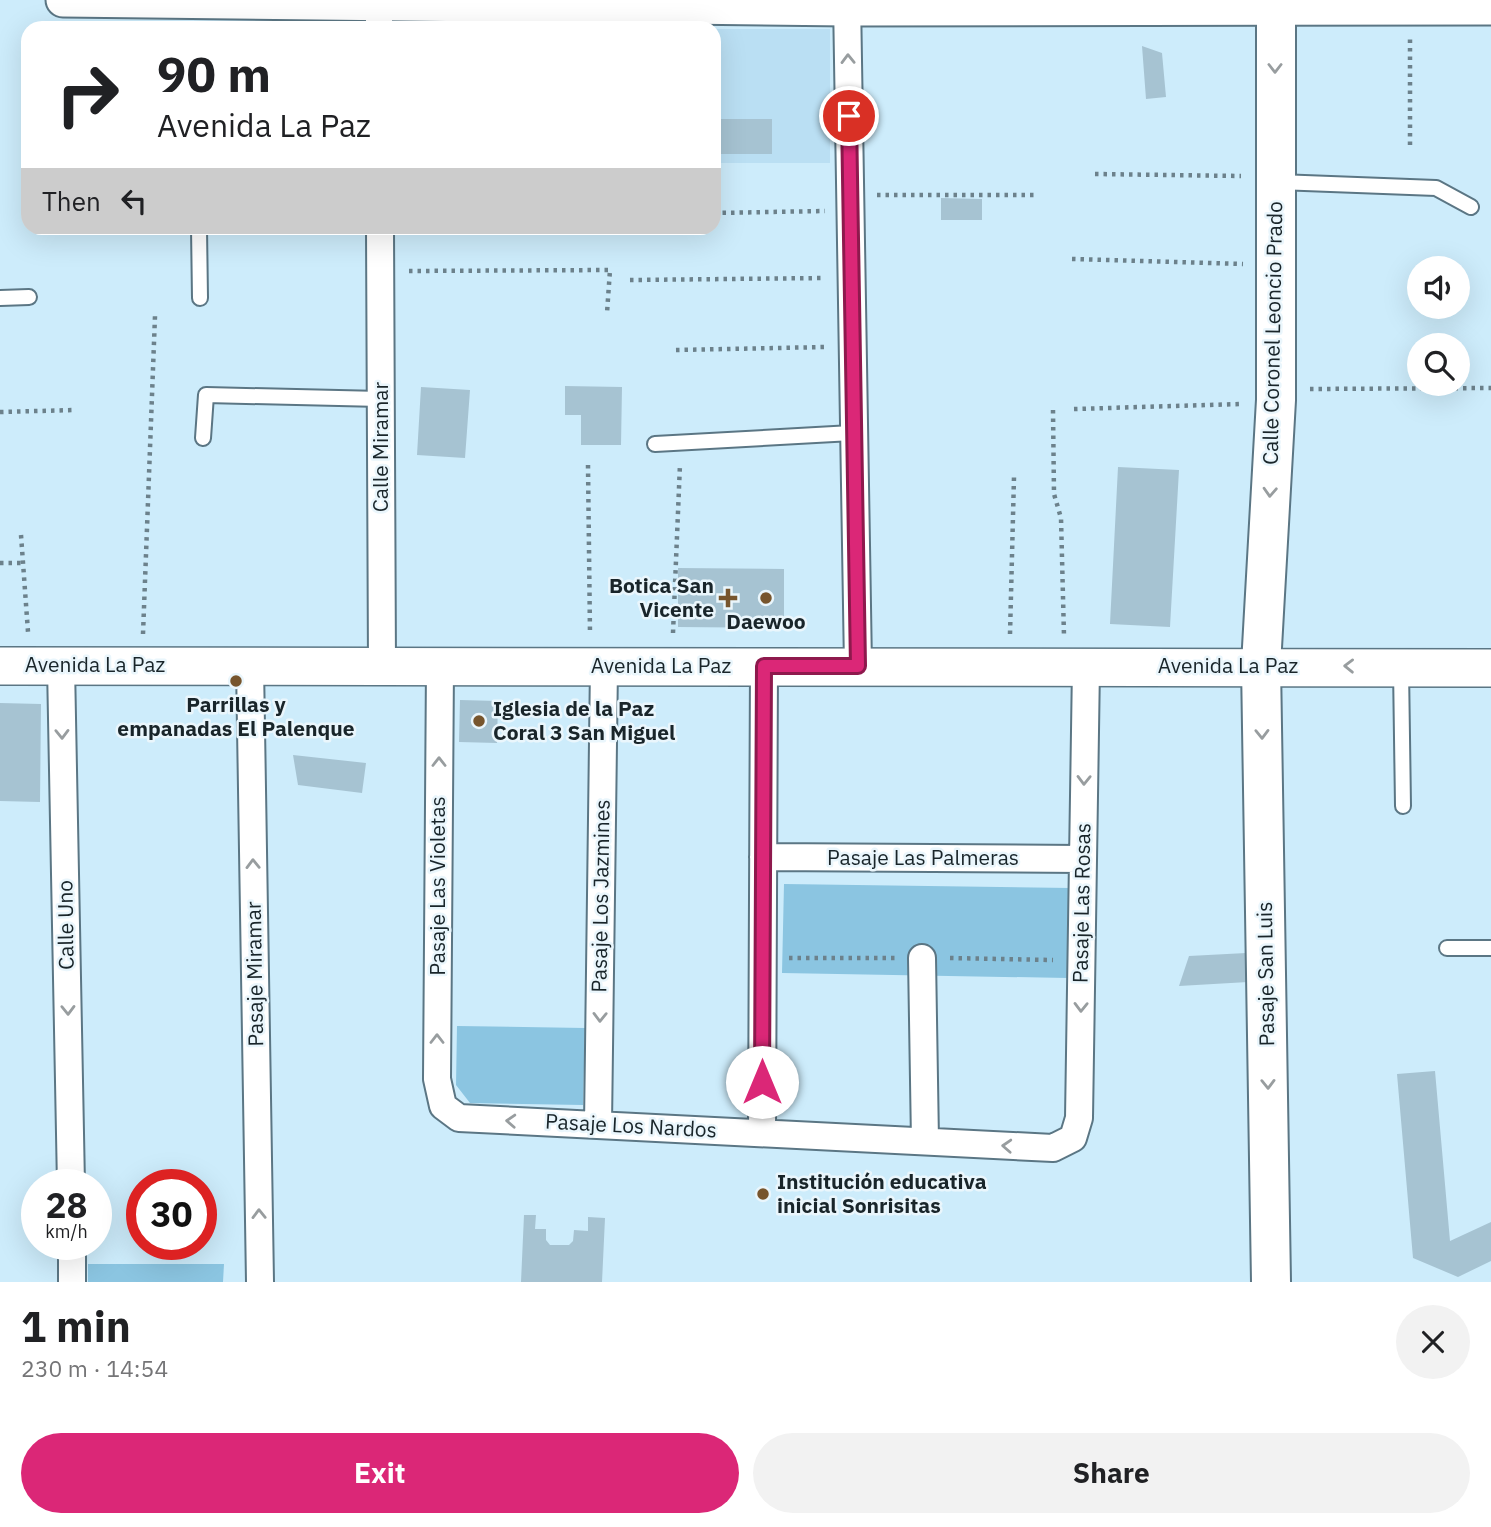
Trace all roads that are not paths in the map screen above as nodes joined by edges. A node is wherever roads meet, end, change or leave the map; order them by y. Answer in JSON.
{"nodes":[{"id":1,"x":63,"y":0,"type":"edge"},
{"id":2,"x":128,"y":0,"type":"edge"},
{"id":3,"x":687,"y":3,"type":"edge"},
{"id":4,"x":725,"y":4,"type":"edge"},
{"id":5,"x":847,"y":5,"type":"edge"},
{"id":6,"x":1276,"y":5,"type":"edge"},
{"id":7,"x":1491,"y":8,"type":"edge"},
{"id":8,"x":379,"y":10,"type":"edge"},
{"id":9,"x":1275,"y":179,"type":"junction"},
{"id":10,"x":1471,"y":207,"type":"dead end"},
{"id":11,"x":199,"y":235,"type":"edge"},
{"id":12,"x":380,"y":235,"type":"edge"},
{"id":13,"x":29,"y":297,"type":"dead end"},
{"id":14,"x":0,"y":298,"type":"edge"},
{"id":15,"x":200,"y":298,"type":"dead end"},
{"id":16,"x":381,"y":399,"type":"junction"},
{"id":17,"x":852,"y":433,"type":"junction"},
{"id":18,"x":203,"y":438,"type":"dead end"},
{"id":19,"x":655,"y":444,"type":"dead end"},
{"id":20,"x":1261,"y":665,"type":"junction"},
{"id":21,"x":31,"y":666,"type":"edge"},
{"id":22,"x":250,"y":666,"type":"junction"},
{"id":23,"x":382,"y":666,"type":"junction"},
{"id":24,"x":440,"y":666,"type":"junction"},
{"id":25,"x":597,"y":666,"type":"junction"},
{"id":26,"x":764,"y":666,"type":"junction"},
{"id":27,"x":858,"y":666,"type":"junction"},
{"id":28,"x":1075,"y":667,"type":"junction"},
{"id":29,"x":1401,"y":667,"type":"junction"},
{"id":30,"x":1491,"y":668,"type":"edge"},
{"id":31,"x":1403,"y":806,"type":"dead end"},
{"id":32,"x":764,"y":857,"type":"junction"},
{"id":33,"x":1082,"y":859,"type":"junction"},
{"id":34,"x":1447,"y":948,"type":"dead end"},
{"id":35,"x":1491,"y":948,"type":"edge"},
{"id":36,"x":922,"y":958,"type":"dead end"},
{"id":37,"x":443,"y":1106,"type":"joint"},
{"id":38,"x":598,"y":1125,"type":"junction"},
{"id":39,"x":762,"y":1132,"type":"junction"},
{"id":40,"x":1073,"y":1138,"type":"joint"},
{"id":41,"x":925,"y":1141,"type":"junction"},
{"id":42,"x":70,"y":1169,"type":"edge"},
{"id":43,"x":72,"y":1260,"type":"edge"},
{"id":44,"x":72,"y":1282,"type":"edge"},
{"id":45,"x":260,"y":1282,"type":"edge"},
{"id":46,"x":1271,"y":1282,"type":"edge"}],
"edges":[{"from":1,"to":2,"type":"street"},
{"from":2,"to":8,"type":"street"},
{"from":3,"to":4,"type":"street"},
{"from":3,"to":8,"type":"street"},
{"from":4,"to":5,"type":"street"},
{"from":5,"to":6,"type":"street"},
{"from":17,"to":5,"type":"street","one_way":true},
{"from":6,"to":7,"type":"street"},
{"from":6,"to":9,"type":"main road","name":"Calle Coronel Leoncio Prado","one_way":true},
{"from":9,"to":10,"type":"lane"},
{"from":9,"to":20,"type":"main road","name":"Calle Coronel Leoncio Prado","one_way":true},
{"from":11,"to":15,"type":"lane"},
{"from":12,"to":16,"type":"street","name":"Calle Miramar"},
{"from":13,"to":14,"type":"lane"},
{"from":16,"to":18,"type":"lane"},
{"from":16,"to":23,"type":"street","name":"Calle Miramar"},
{"from":17,"to":19,"type":"lane"},
{"from":17,"to":27,"type":"street"},
{"from":20,"to":28,"type":"main road","name":"Avenida La Paz"},
{"from":29,"to":20,"type":"main road","name":"Avenida La Paz","one_way":true},
{"from":20,"to":46,"type":"main road","name":"Pasaje San Luis","one_way":true},
{"from":21,"to":22,"type":"main road","name":"Avenida La Paz"},
{"from":21,"to":42,"type":"street","name":"Calle Uno","one_way":true},
{"from":22,"to":23,"type":"main road","name":"Avenida La Paz"},
{"from":45,"to":22,"type":"street","name":"Pasaje Miramar","one_way":true},
{"from":23,"to":24,"type":"main road","name":"Avenida La Paz"},
{"from":24,"to":25,"type":"main road","name":"Avenida La Paz"},
{"from":37,"to":24,"type":"street","name":"Pasaje Las Violetas","one_way":true},
{"from":25,"to":26,"type":"main road","name":"Avenida La Paz"},
{"from":25,"to":38,"type":"street","name":"Pasaje Los Jazmines","one_way":true},
{"from":26,"to":27,"type":"main road","name":"Avenida La Paz"},
{"from":26,"to":32,"type":"street"},
{"from":27,"to":28,"type":"main road","name":"Avenida La Paz"},
{"from":28,"to":33,"type":"street","name":"Pasaje Las Rosas","one_way":true},
{"from":29,"to":30,"type":"main road","name":"Avenida La Paz"},
{"from":29,"to":31,"type":"lane"},
{"from":32,"to":33,"type":"street","name":"Pasaje Las Palmeras"},
{"from":32,"to":39,"type":"street"},
{"from":33,"to":40,"type":"street","name":"Pasaje Las Rosas","one_way":true},
{"from":34,"to":35,"type":"lane"},
{"from":36,"to":41,"type":"street"},
{"from":38,"to":37,"type":"street","name":"Pasaje Los Nardos","one_way":true},
{"from":38,"to":39,"type":"street","name":"Pasaje Los Nardos"},
{"from":39,"to":41,"type":"street","name":"Pasaje Los Nardos"},
{"from":40,"to":41,"type":"street","name":"Pasaje Los Nardos","one_way":true},
{"from":43,"to":44,"type":"street"}]}
